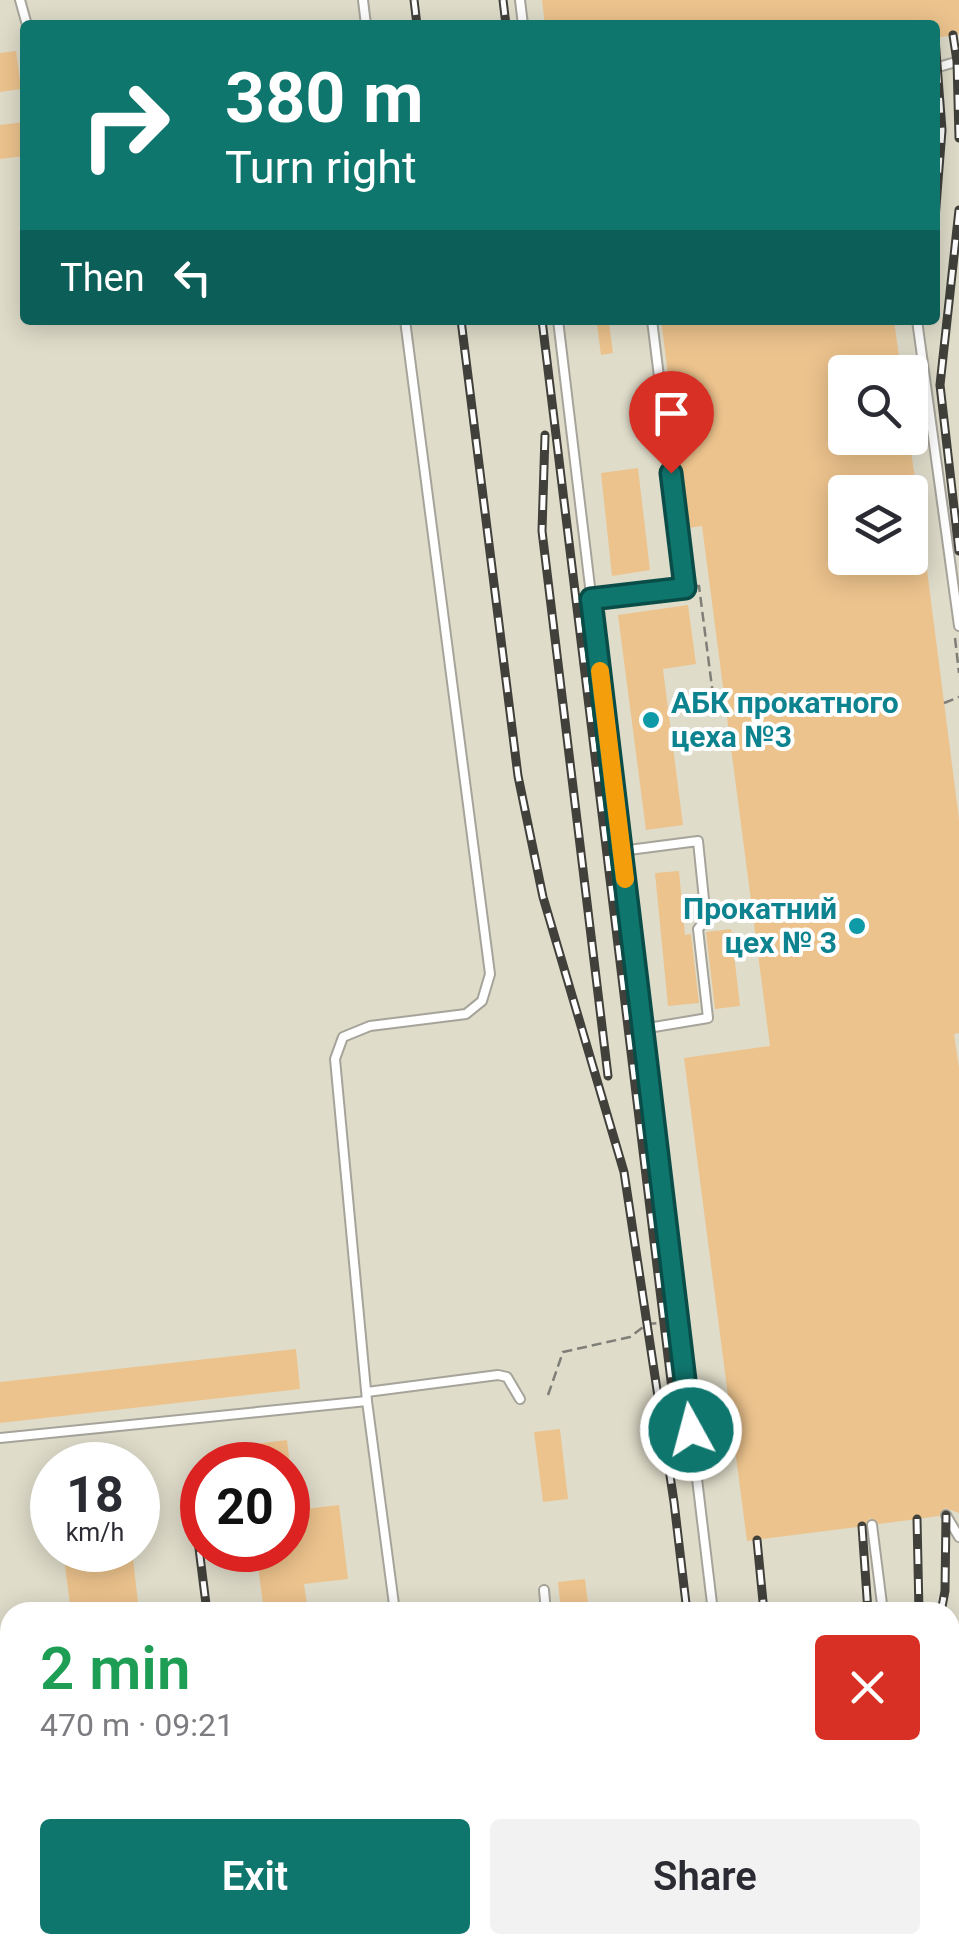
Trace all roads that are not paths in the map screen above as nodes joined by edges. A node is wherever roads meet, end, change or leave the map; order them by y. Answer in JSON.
{"nodes":[{"id":1,"x":406,"y":325,"type":"edge"},
{"id":2,"x":559,"y":325,"type":"edge"},
{"id":3,"x":653,"y":325,"type":"edge"},
{"id":4,"x":918,"y":325,"type":"edge"},
{"id":5,"x":591,"y":599,"type":"junction"},
{"id":6,"x":959,"y":626,"type":"edge"},
{"id":7,"x":621,"y":851,"type":"junction"},
{"id":8,"x":642,"y":1029,"type":"junction"},
{"id":9,"x":367,"y":1396,"type":"junction"},
{"id":10,"x":520,"y":1399,"type":"dead end"},
{"id":11,"x":0,"y":1438,"type":"edge"},
{"id":12,"x":946,"y":1515,"type":"dead end"},
{"id":13,"x":872,"y":1525,"type":"dead end"},
{"id":14,"x":959,"y":1537,"type":"edge"},
{"id":15,"x":544,"y":1590,"type":"dead end"},
{"id":16,"x":393,"y":1602,"type":"edge"},
{"id":17,"x":545,"y":1602,"type":"edge"},
{"id":18,"x":712,"y":1602,"type":"edge"},
{"id":19,"x":882,"y":1602,"type":"edge"}],
"edges":[{"from":1,"to":9,"type":"lane"},
{"from":2,"to":5,"type":"lane"},
{"from":3,"to":5,"type":"lane"},
{"from":4,"to":6,"type":"lane"},
{"from":5,"to":7,"type":"lane"},
{"from":7,"to":8,"type":"lane"},
{"from":7,"to":8,"type":"lane"},
{"from":8,"to":18,"type":"lane"},
{"from":9,"to":10,"type":"lane"},
{"from":9,"to":11,"type":"lane"},
{"from":9,"to":16,"type":"lane"},
{"from":12,"to":14,"type":"lane"},
{"from":13,"to":19,"type":"lane"},
{"from":15,"to":17,"type":"lane"}]}
